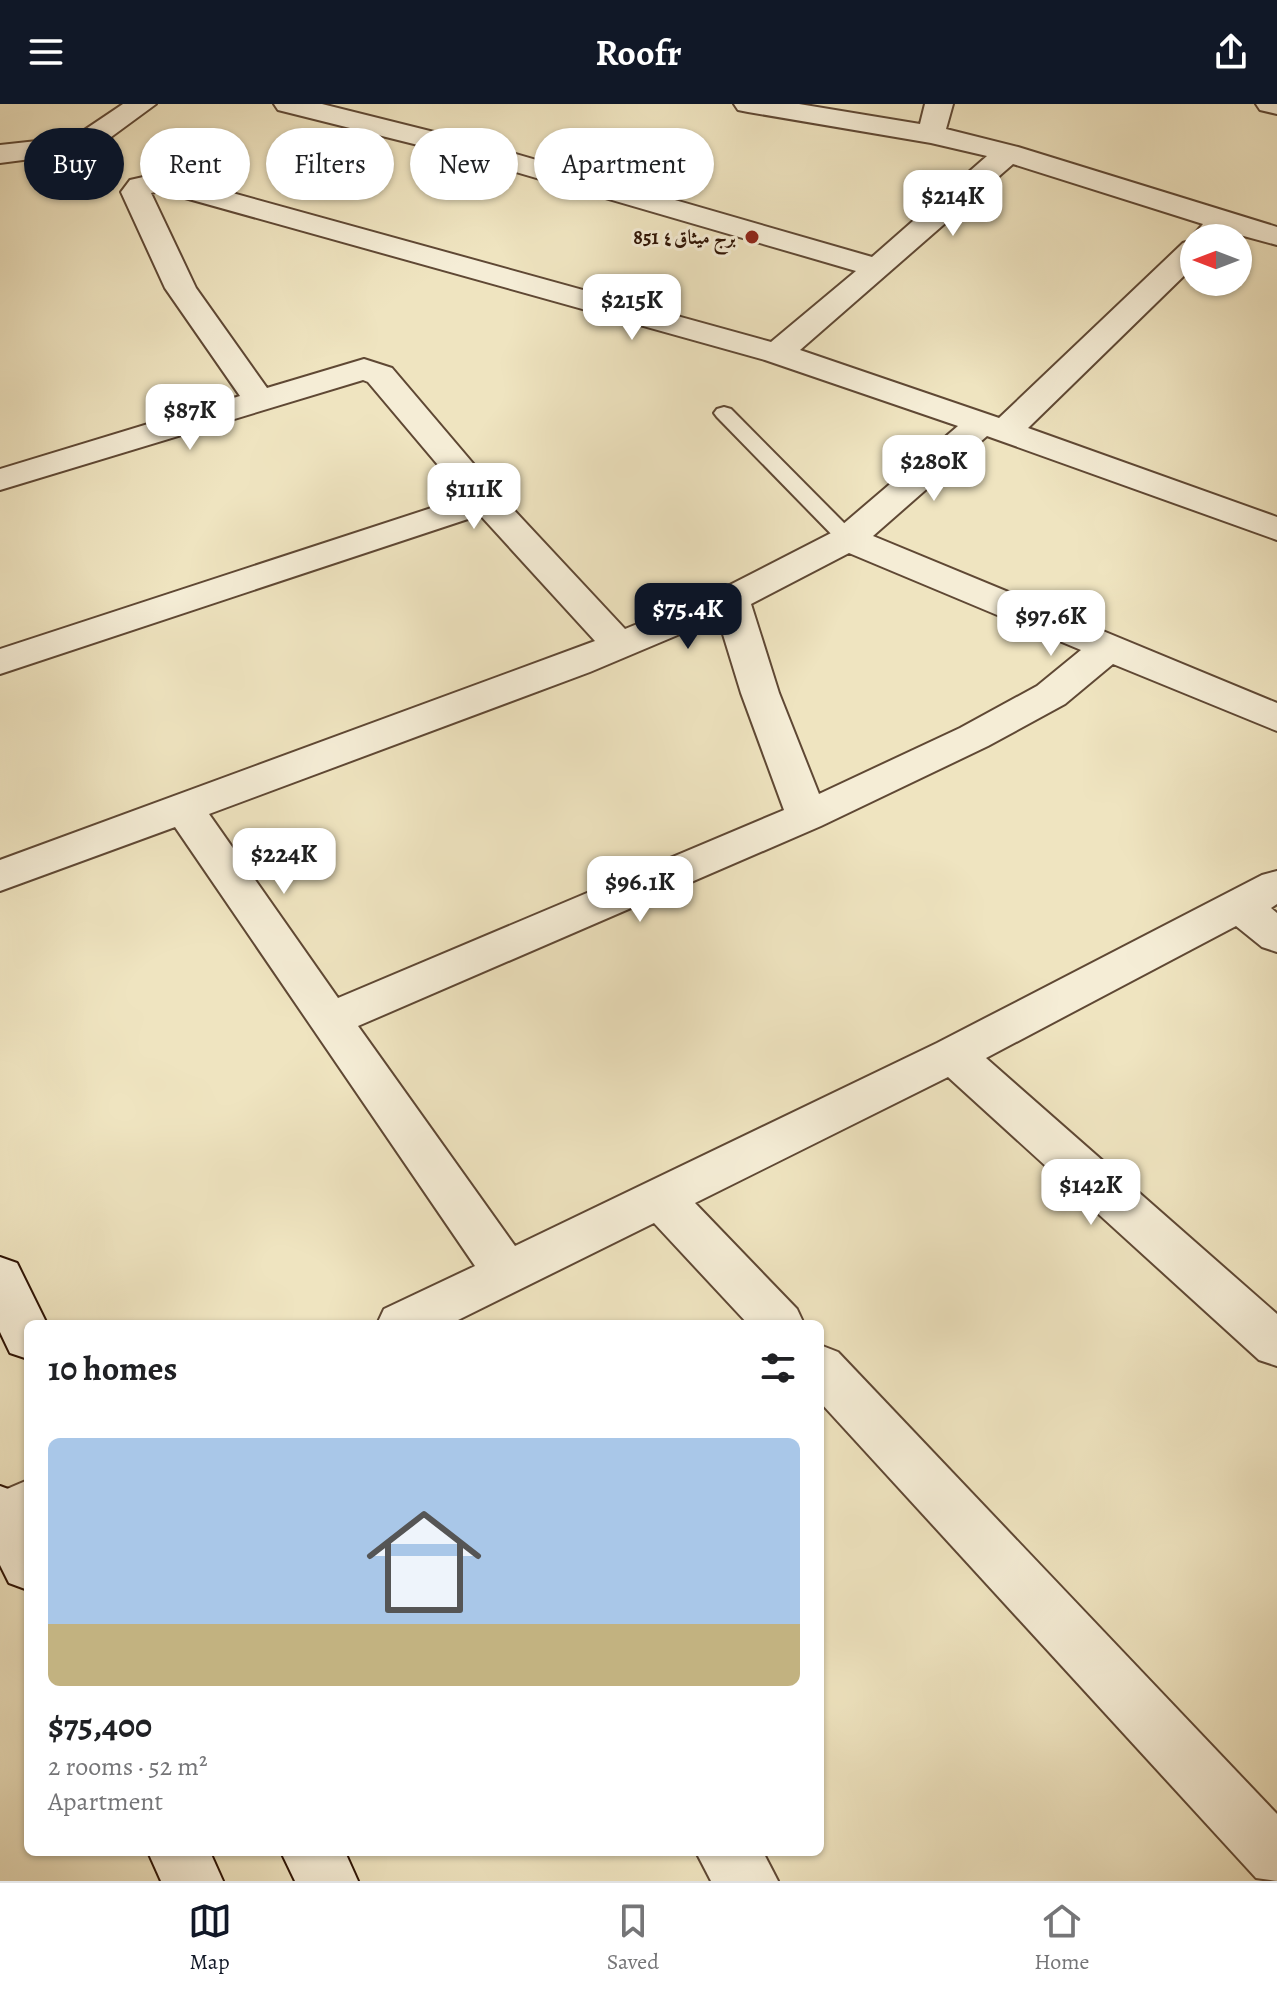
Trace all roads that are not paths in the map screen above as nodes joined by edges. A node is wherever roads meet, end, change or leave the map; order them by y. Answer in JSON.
{"nodes":[{"id":1,"x":142,"y":104,"type":"edge"},
{"id":2,"x":288,"y":104,"type":"edge"},
{"id":3,"x":748,"y":104,"type":"edge"},
{"id":4,"x":939,"y":104,"type":"edge"},
{"id":5,"x":1270,"y":104,"type":"edge"},
{"id":6,"x":1277,"y":106,"type":"edge"},
{"id":7,"x":931,"y":134,"type":"junction"},
{"id":8,"x":1008,"y":153,"type":"junction"},
{"id":9,"x":0,"y":154,"type":"edge"},
{"id":10,"x":1199,"y":224,"type":"edge"},
{"id":11,"x":1252,"y":234,"type":"edge"},
{"id":12,"x":1277,"y":236,"type":"edge"},
{"id":13,"x":1180,"y":261,"type":"edge"},
{"id":14,"x":878,"y":268,"type":"junction"},
{"id":15,"x":776,"y":353,"type":"junction"},
{"id":16,"x":259,"y":400,"type":"junction"},
{"id":17,"x":724,"y":413,"type":"dead end"},
{"id":18,"x":994,"y":427,"type":"junction"},
{"id":19,"x":0,"y":480,"type":"edge"},
{"id":20,"x":1277,"y":489,"type":"edge"},
{"id":21,"x":487,"y":501,"type":"junction"},
{"id":22,"x":1263,"y":524,"type":"edge"},
{"id":23,"x":848,"y":539,"type":"junction"},
{"id":24,"x":731,"y":599,"type":"junction"},
{"id":25,"x":620,"y":646,"type":"junction"},
{"id":26,"x":1107,"y":649,"type":"junction"},
{"id":27,"x":0,"y":662,"type":"edge"},
{"id":28,"x":1277,"y":718,"type":"edge"},
{"id":29,"x":184,"y":809,"type":"junction"},
{"id":30,"x":807,"y":816,"type":"junction"},
{"id":31,"x":0,"y":876,"type":"edge"},
{"id":32,"x":1259,"y":896,"type":"edge"},
{"id":33,"x":1277,"y":936,"type":"edge"},
{"id":34,"x":329,"y":1020,"type":"junction"},
{"id":35,"x":953,"y":1055,"type":"junction"},
{"id":36,"x":662,"y":1199,"type":"junction"},
{"id":37,"x":507,"y":1273,"type":"junction"},
{"id":38,"x":0,"y":1277,"type":"edge"},
{"id":39,"x":410,"y":1320,"type":"edge"},
{"id":40,"x":775,"y":1320,"type":"edge"},
{"id":41,"x":24,"y":1329,"type":"edge"},
{"id":42,"x":1277,"y":1345,"type":"edge"},
{"id":43,"x":824,"y":1371,"type":"edge"},
{"id":44,"x":8,"y":1512,"type":"edge"},
{"id":45,"x":24,"y":1554,"type":"edge"},
{"id":46,"x":180,"y":1856,"type":"edge"},
{"id":47,"x":313,"y":1856,"type":"edge"},
{"id":48,"x":729,"y":1856,"type":"edge"},
{"id":49,"x":1277,"y":1857,"type":"edge"},
{"id":50,"x":193,"y":1881,"type":"edge"},
{"id":51,"x":328,"y":1881,"type":"edge"},
{"id":52,"x":748,"y":1881,"type":"edge"}],
"edges":[{"from":1,"to":9,"type":"street"},
{"from":2,"to":14,"type":"street"},
{"from":3,"to":7,"type":"street"},
{"from":4,"to":7,"type":"street"},
{"from":5,"to":6,"type":"street"},
{"from":7,"to":8,"type":"street"},
{"from":8,"to":10,"type":"street"},
{"from":8,"to":14,"type":"street"},
{"from":11,"to":12,"type":"street"},
{"from":13,"to":18,"type":"street"},
{"from":14,"to":15,"type":"street"},
{"from":15,"to":16,"type":"street"},
{"from":15,"to":18,"type":"street"},
{"from":16,"to":19,"type":"street"},
{"from":16,"to":21,"type":"street"},
{"from":17,"to":23,"type":"lane"},
{"from":18,"to":22,"type":"street"},
{"from":18,"to":23,"type":"street"},
{"from":20,"to":22,"type":"street"},
{"from":21,"to":25,"type":"street"},
{"from":21,"to":27,"type":"street"},
{"from":23,"to":24,"type":"street"},
{"from":23,"to":26,"type":"street"},
{"from":24,"to":25,"type":"street"},
{"from":24,"to":30,"type":"street"},
{"from":25,"to":29,"type":"street"},
{"from":26,"to":28,"type":"street"},
{"from":26,"to":30,"type":"street"},
{"from":29,"to":31,"type":"street"},
{"from":29,"to":34,"type":"street"},
{"from":30,"to":34,"type":"street"},
{"from":32,"to":33,"type":"street"},
{"from":32,"to":35,"type":"street"},
{"from":34,"to":37,"type":"street"},
{"from":35,"to":36,"type":"street"},
{"from":35,"to":42,"type":"street"},
{"from":36,"to":37,"type":"street"},
{"from":36,"to":40,"type":"street"},
{"from":37,"to":39,"type":"street"},
{"from":38,"to":41,"type":"street"},
{"from":43,"to":49,"type":"street"},
{"from":44,"to":45,"type":"street"},
{"from":46,"to":50,"type":"street"},
{"from":47,"to":51,"type":"street"},
{"from":48,"to":52,"type":"street"}]}
